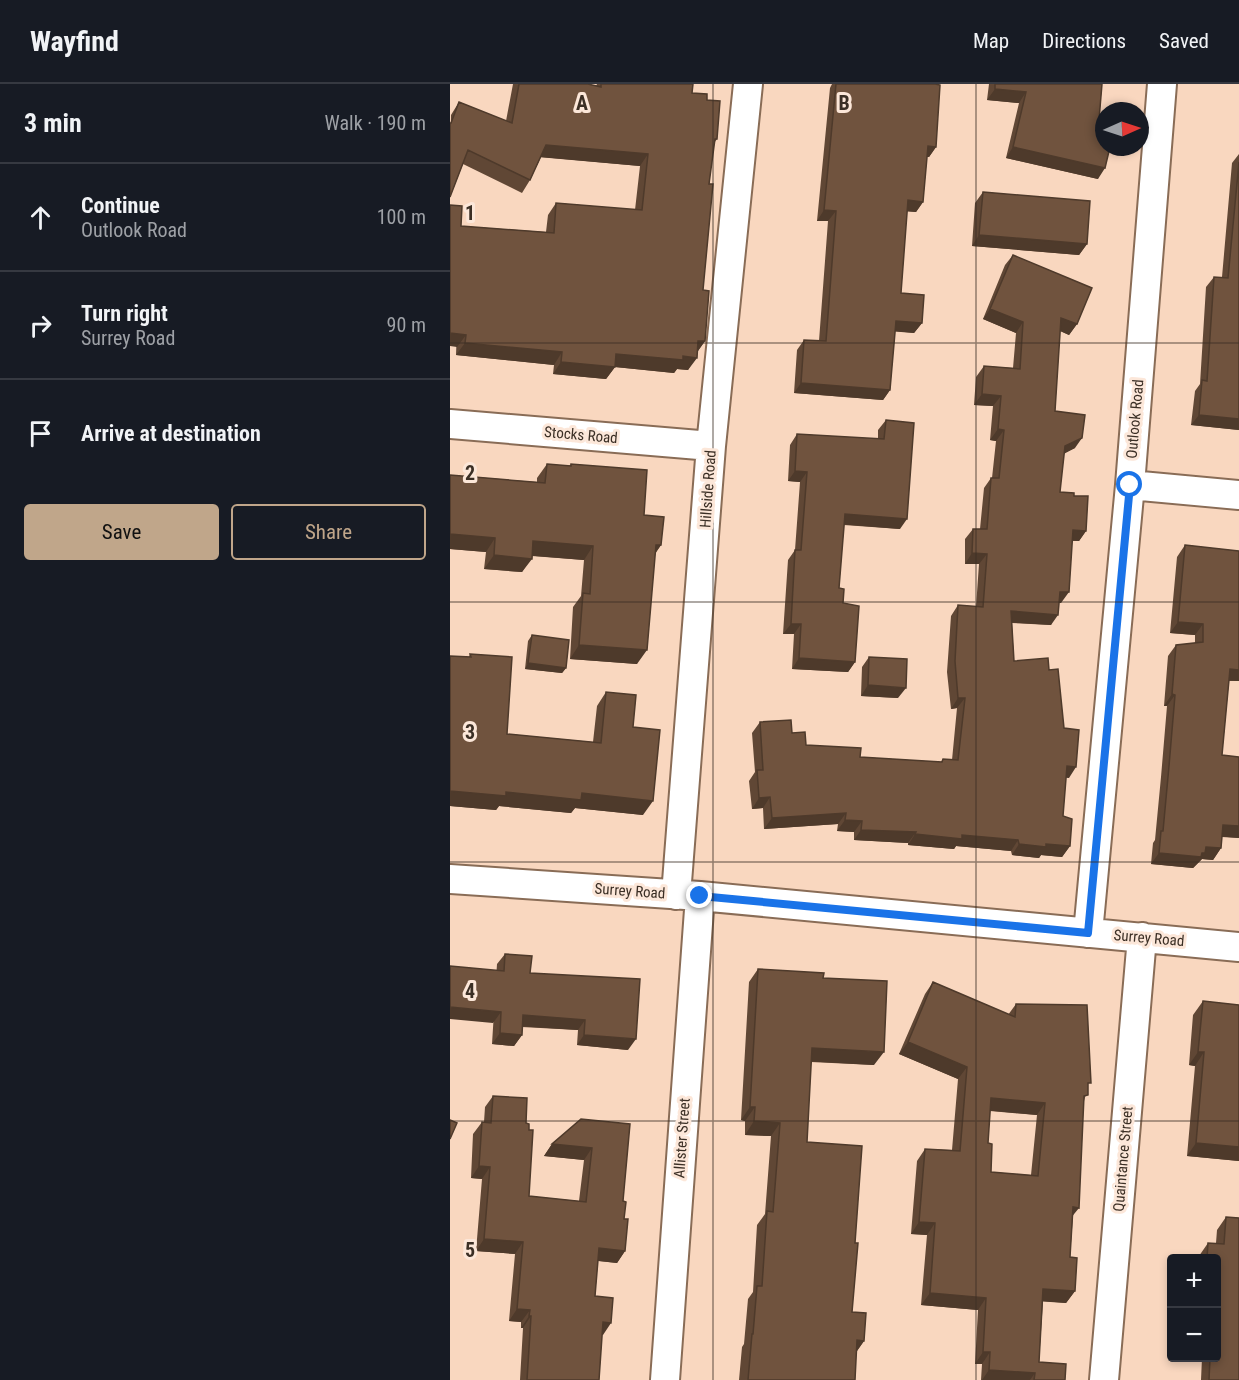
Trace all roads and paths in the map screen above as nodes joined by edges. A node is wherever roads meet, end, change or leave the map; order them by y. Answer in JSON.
{"nodes":[{"id":1,"x":748,"y":84,"type":"edge"},
{"id":2,"x":1162,"y":84,"type":"edge"},
{"id":3,"x":450,"y":424,"type":"edge"},
{"id":4,"x":711,"y":446,"type":"junction"},
{"id":5,"x":1130,"y":485,"type":"junction"},
{"id":6,"x":1239,"y":495,"type":"edge"},
{"id":7,"x":450,"y":879,"type":"edge"},
{"id":8,"x":688,"y":895,"type":"junction"},
{"id":9,"x":1088,"y":933,"type":"junction"},
{"id":10,"x":1142,"y":937,"type":"junction"},
{"id":11,"x":1239,"y":947,"type":"edge"},
{"id":12,"x":665,"y":1380,"type":"edge"},
{"id":13,"x":1104,"y":1380,"type":"edge"}],
"edges":[{"from":1,"to":4,"type":"street","name":"Hillside Road"},
{"from":2,"to":5,"type":"street","name":"Outlook Road"},
{"from":3,"to":4,"type":"street","name":"Stocks Road"},
{"from":4,"to":8,"type":"street","name":"Hillside Road"},
{"from":5,"to":6,"type":"street"},
{"from":5,"to":9,"type":"street","name":"Outlook Road"},
{"from":7,"to":8,"type":"street","name":"Surrey Road"},
{"from":8,"to":9,"type":"street","name":"Surrey Road"},
{"from":8,"to":12,"type":"street","name":"Allister Street"},
{"from":9,"to":10,"type":"street","name":"Surrey Road"},
{"from":10,"to":11,"type":"street","name":"Surrey Road"},
{"from":10,"to":13,"type":"street","name":"Quaintance Street"}]}
